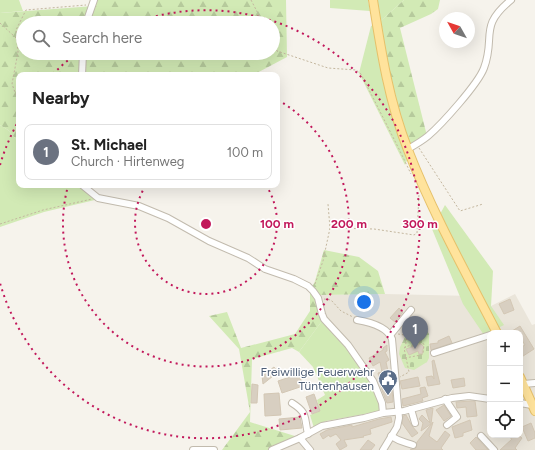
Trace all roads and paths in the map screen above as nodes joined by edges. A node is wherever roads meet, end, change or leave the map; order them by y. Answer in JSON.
{"nodes":[{"id":1,"x":251,"y":0,"type":"edge"},
{"id":2,"x":373,"y":0,"type":"edge"},
{"id":3,"x":511,"y":0,"type":"edge"},
{"id":4,"x":93,"y":2,"type":"edge"},
{"id":5,"x":23,"y":16,"type":"edge"},
{"id":6,"x":88,"y":16,"type":"edge"},
{"id":7,"x":259,"y":16,"type":"edge"},
{"id":8,"x":0,"y":23,"type":"edge"},
{"id":9,"x":16,"y":37,"type":"edge"},
{"id":10,"x":280,"y":53,"type":"edge"},
{"id":11,"x":16,"y":60,"type":"edge"},
{"id":12,"x":83,"y":60,"type":"edge"},
{"id":13,"x":82,"y":72,"type":"edge"},
{"id":14,"x":16,"y":95,"type":"edge"},
{"id":15,"x":416,"y":144,"type":"junction"},
{"id":16,"x":408,"y":149,"type":"junction"},
{"id":17,"x":412,"y":178,"type":"dead end"},
{"id":18,"x":86,"y":188,"type":"edge"},
{"id":19,"x":419,"y":193,"type":"dead end"},
{"id":20,"x":98,"y":198,"type":"junction"},
{"id":21,"x":328,"y":204,"type":"dead end"},
{"id":22,"x":483,"y":204,"type":"dead end"},
{"id":23,"x":0,"y":224,"type":"edge"},
{"id":24,"x":330,"y":228,"type":"junction"},
{"id":25,"x":313,"y":291,"type":"junction"},
{"id":26,"x":318,"y":298,"type":"junction"},
{"id":27,"x":411,"y":310,"type":"dead end"},
{"id":28,"x":357,"y":320,"type":"joint"},
{"id":29,"x":415,"y":328,"type":"junction"},
{"id":30,"x":494,"y":330,"type":"edge"},
{"id":31,"x":417,"y":331,"type":"junction"},
{"id":32,"x":393,"y":334,"type":"junction"},
{"id":33,"x":407,"y":336,"type":"junction"},
{"id":34,"x":410,"y":336,"type":"junction"},
{"id":35,"x":487,"y":336,"type":"edge"},
{"id":36,"x":418,"y":337,"type":"junction"},
{"id":37,"x":425,"y":337,"type":"dead end"},
{"id":38,"x":418,"y":344,"type":"junction"},
{"id":39,"x":404,"y":348,"type":"junction"},
{"id":40,"x":434,"y":353,"type":"dead end"},
{"id":41,"x":405,"y":358,"type":"junction"},
{"id":42,"x":396,"y":379,"type":"junction"},
{"id":43,"x":523,"y":381,"type":"edge"},
{"id":44,"x":523,"y":383,"type":"edge"},
{"id":45,"x":535,"y":383,"type":"edge"},
{"id":46,"x":487,"y":399,"type":"edge"},
{"id":47,"x":445,"y":400,"type":"junction"},
{"id":48,"x":292,"y":403,"type":"dead end"},
{"id":49,"x":523,"y":404,"type":"edge"},
{"id":50,"x":534,"y":408,"type":"edge"},
{"id":51,"x":411,"y":409,"type":"junction"},
{"id":52,"x":398,"y":412,"type":"junction"},
{"id":53,"x":383,"y":413,"type":"junction"},
{"id":54,"x":415,"y":424,"type":"dead end"},
{"id":55,"x":447,"y":425,"type":"dead end"},
{"id":56,"x":308,"y":434,"type":"junction"},
{"id":57,"x":391,"y":436,"type":"junction"},
{"id":58,"x":481,"y":436,"type":"dead end"},
{"id":59,"x":300,"y":438,"type":"junction"},
{"id":60,"x":413,"y":445,"type":"dead end"},
{"id":61,"x":193,"y":450,"type":"edge"},
{"id":62,"x":214,"y":450,"type":"edge"},
{"id":63,"x":272,"y":450,"type":"edge"},
{"id":64,"x":310,"y":450,"type":"edge"},
{"id":65,"x":383,"y":450,"type":"edge"},
{"id":66,"x":494,"y":450,"type":"edge"}],
"edges":[{"from":1,"to":7,"type":"path"},
{"from":2,"to":16,"type":"main road"},
{"from":3,"to":15,"type":"street"},
{"from":4,"to":5,"type":"path"},
{"from":4,"to":6,"type":"street"},
{"from":8,"to":9,"type":"path"},
{"from":10,"to":17,"type":"path"},
{"from":11,"to":14,"type":"path"},
{"from":12,"to":13,"type":"street"},
{"from":15,"to":16,"type":"street"},
{"from":15,"to":22,"type":"path"},
{"from":16,"to":30,"type":"main road"},
{"from":18,"to":20,"type":"street"},
{"from":19,"to":24,"type":"path"},
{"from":20,"to":23,"type":"path"},
{"from":20,"to":25,"type":"street"},
{"from":21,"to":24,"type":"path"},
{"from":24,"to":25,"type":"path"},
{"from":25,"to":26,"type":"street"},
{"from":26,"to":28,"type":"path"},
{"from":26,"to":53,"type":"street"},
{"from":27,"to":32,"type":"street"},
{"from":28,"to":32,"type":"street"},
{"from":29,"to":31,"type":"path"},
{"from":29,"to":31,"type":"path"},
{"from":29,"to":34,"type":"path"},
{"from":31,"to":36,"type":"path"},
{"from":32,"to":33,"type":"path"},
{"from":32,"to":42,"type":"street"},
{"from":33,"to":34,"type":"path"},
{"from":33,"to":39,"type":"path"},
{"from":34,"to":36,"type":"path"},
{"from":35,"to":40,"type":"street"},
{"from":36,"to":37,"type":"path"},
{"from":36,"to":38,"type":"path"},
{"from":38,"to":39,"type":"path"},
{"from":38,"to":41,"type":"path"},
{"from":39,"to":41,"type":"path"},
{"from":41,"to":42,"type":"path"},
{"from":42,"to":52,"type":"street"},
{"from":43,"to":45,"type":"street"},
{"from":44,"to":50,"type":"main road"},
{"from":46,"to":47,"type":"street"},
{"from":47,"to":51,"type":"street"},
{"from":47,"to":55,"type":"street"},
{"from":48,"to":56,"type":"street"},
{"from":49,"to":50,"type":"street"},
{"from":51,"to":52,"type":"street"},
{"from":51,"to":54,"type":"street"},
{"from":52,"to":53,"type":"street"},
{"from":52,"to":57,"type":"street"},
{"from":53,"to":56,"type":"street"},
{"from":56,"to":59,"type":"street"},
{"from":57,"to":60,"type":"street"},
{"from":57,"to":65,"type":"street"},
{"from":58,"to":66,"type":"street"},
{"from":59,"to":63,"type":"street"},
{"from":59,"to":64,"type":"street"},
{"from":61,"to":62,"type":"street"}]}
